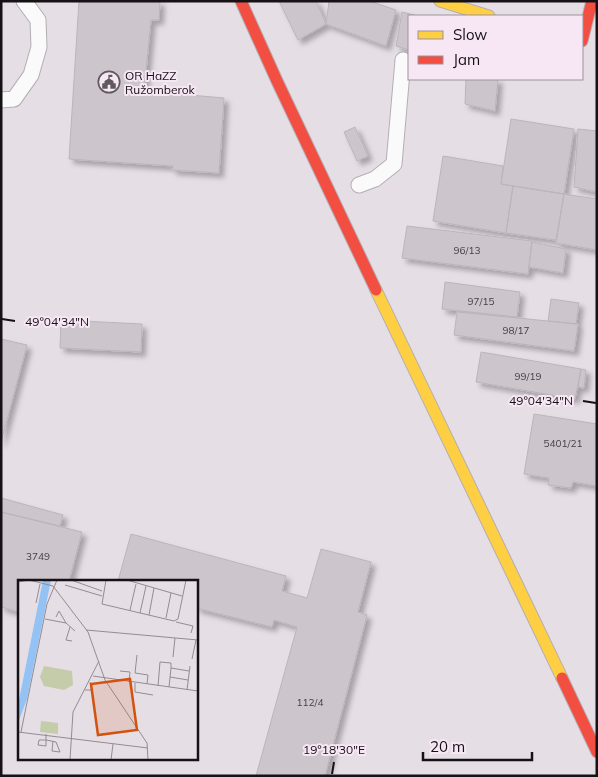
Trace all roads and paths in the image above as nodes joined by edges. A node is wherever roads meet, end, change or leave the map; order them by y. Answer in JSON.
{"nodes":[{"id":1,"x":24,"y":1,"type":"edge"},
{"id":2,"x":242,"y":1,"type":"edge"},
{"id":3,"x":440,"y":1,"type":"edge"},
{"id":4,"x":592,"y":1,"type":"edge"},
{"id":5,"x":486,"y":15,"type":"edge"},
{"id":6,"x":583,"y":37,"type":"edge"},
{"id":7,"x":403,"y":60,"type":"dead end"},
{"id":8,"x":1,"y":100,"type":"edge"},
{"id":9,"x":359,"y":185,"type":"dead end"},
{"id":10,"x":597,"y":752,"type":"edge"}],
"edges":[{"from":1,"to":8,"type":"lane"},
{"from":2,"to":10,"type":"street"},
{"from":3,"to":5,"type":"street"},
{"from":4,"to":6,"type":"street"},
{"from":7,"to":9,"type":"lane"}]}
